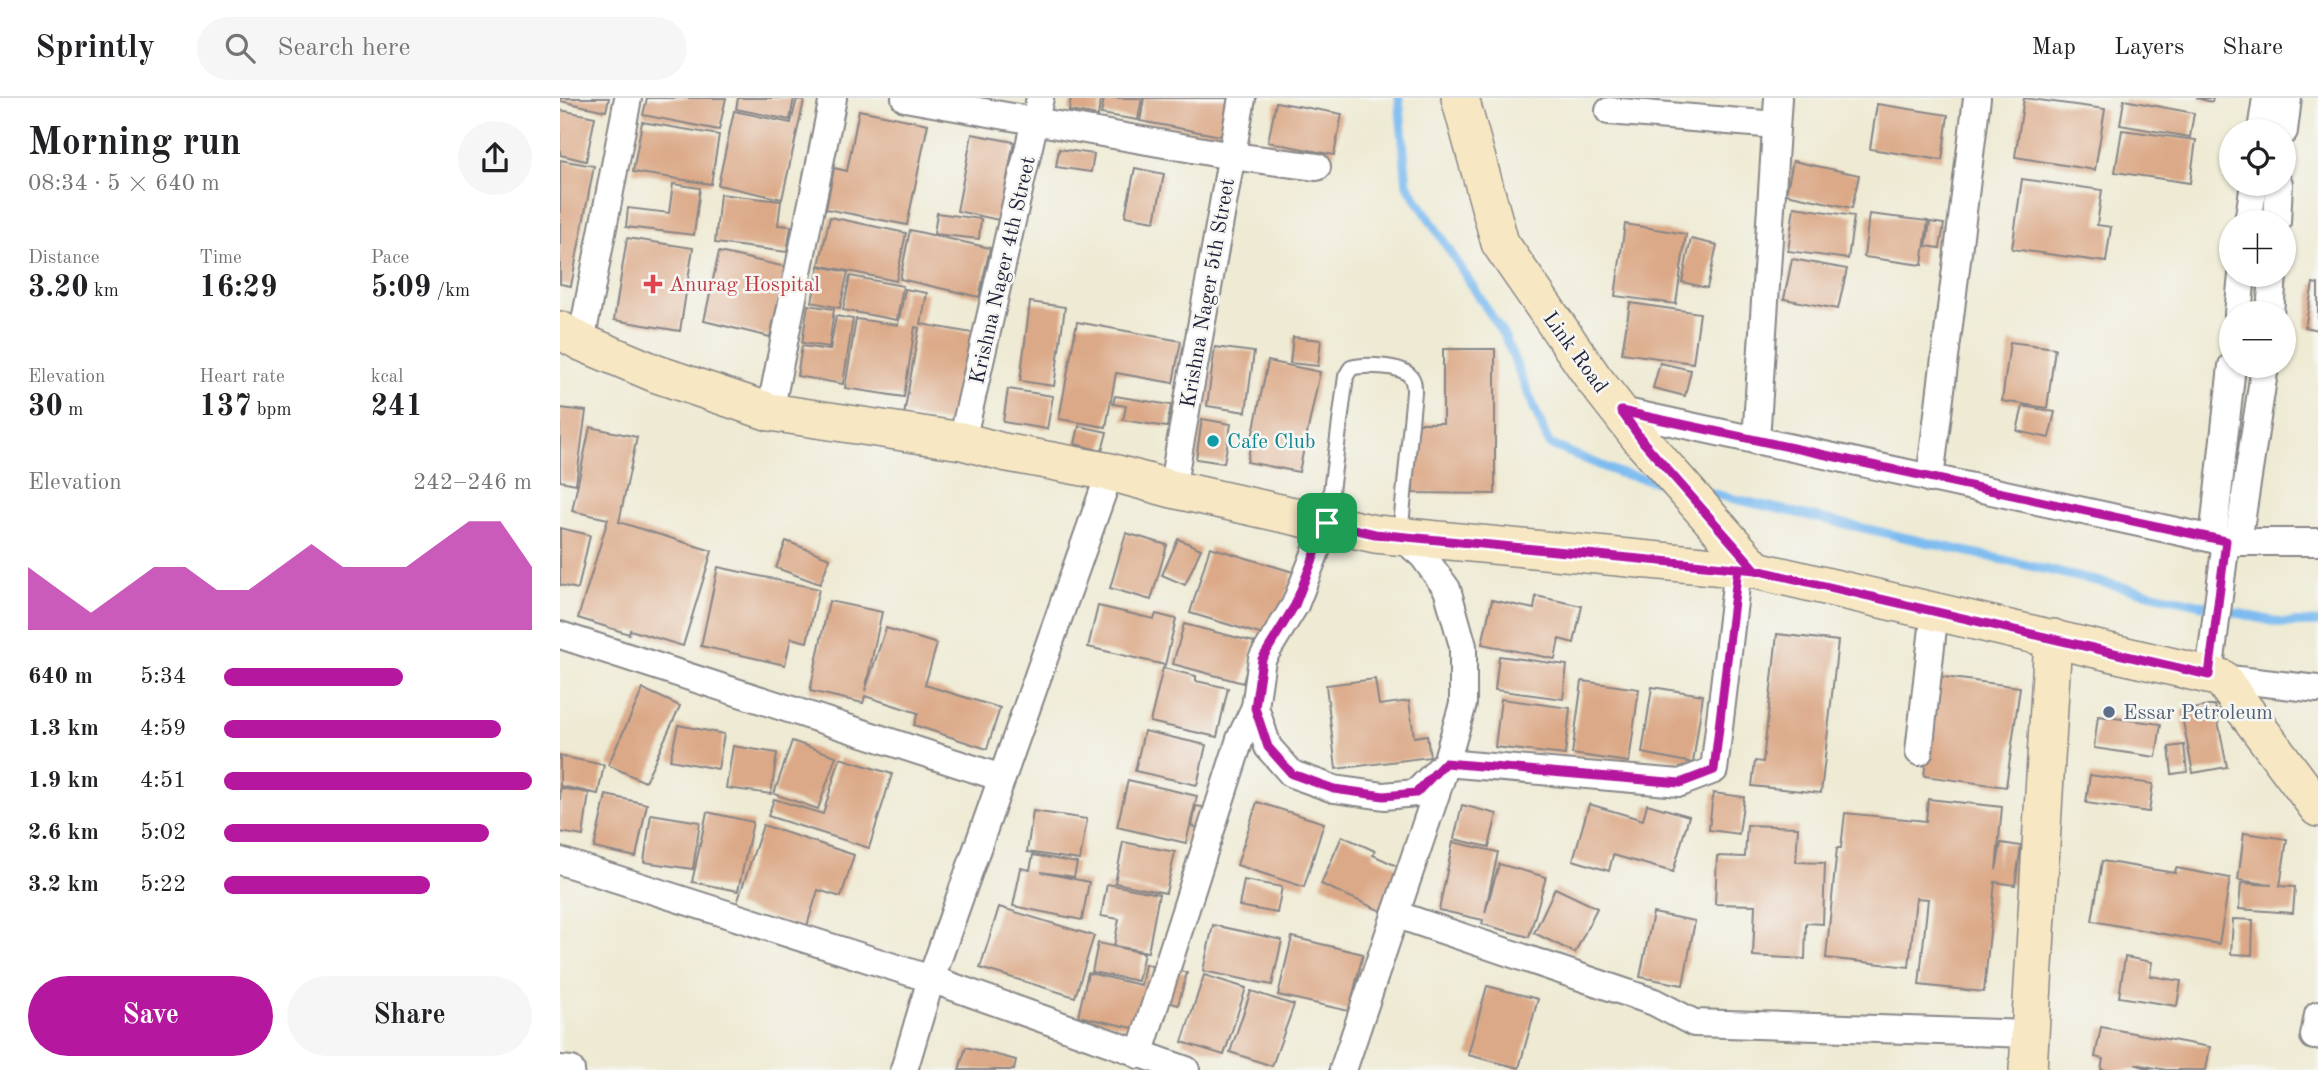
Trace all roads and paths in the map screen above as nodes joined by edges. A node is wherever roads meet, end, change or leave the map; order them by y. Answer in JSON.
{"nodes":[{"id":1,"x":628,"y":98,"type":"edge"},
{"id":2,"x":833,"y":98,"type":"edge"},
{"id":3,"x":905,"y":98,"type":"edge"},
{"id":4,"x":1242,"y":98,"type":"edge"},
{"id":5,"x":1460,"y":98,"type":"edge"},
{"id":6,"x":1778,"y":98,"type":"edge"},
{"id":7,"x":1977,"y":98,"type":"edge"},
{"id":8,"x":2266,"y":98,"type":"edge"},
{"id":9,"x":2288,"y":98,"type":"edge"},
{"id":10,"x":1038,"y":109,"type":"edge"},
{"id":11,"x":1609,"y":111,"type":"dead end"},
{"id":12,"x":2263,"y":119,"type":"edge"},
{"id":13,"x":2285,"y":119,"type":"edge"},
{"id":14,"x":1776,"y":125,"type":"junction"},
{"id":15,"x":1232,"y":156,"type":"junction"},
{"id":16,"x":1317,"y":167,"type":"dead end"},
{"id":17,"x":571,"y":336,"type":"edge"},
{"id":18,"x":2232,"y":378,"type":"edge"},
{"id":19,"x":2262,"y":378,"type":"edge"},
{"id":20,"x":1621,"y":411,"type":"junction"},
{"id":21,"x":770,"y":412,"type":"junction"},
{"id":22,"x":962,"y":441,"type":"junction"},
{"id":23,"x":1756,"y":441,"type":"junction"},
{"id":24,"x":1110,"y":472,"type":"junction"},
{"id":25,"x":1930,"y":479,"type":"junction"},
{"id":26,"x":1172,"y":489,"type":"junction"},
{"id":27,"x":1327,"y":523,"type":"junction"},
{"id":28,"x":1400,"y":536,"type":"junction"},
{"id":29,"x":2226,"y":541,"type":"junction"},
{"id":30,"x":2318,"y":542,"type":"edge"},
{"id":31,"x":1741,"y":558,"type":"junction"},
{"id":32,"x":1935,"y":610,"type":"junction"},
{"id":33,"x":560,"y":635,"type":"edge"},
{"id":34,"x":2053,"y":638,"type":"junction"},
{"id":35,"x":2215,"y":677,"type":"junction"},
{"id":36,"x":2318,"y":690,"type":"edge"},
{"id":37,"x":1255,"y":708,"type":"junction"},
{"id":38,"x":1919,"y":752,"type":"dead end"},
{"id":39,"x":1445,"y":763,"type":"junction"},
{"id":40,"x":1002,"y":778,"type":"junction"},
{"id":41,"x":2318,"y":808,"type":"edge"},
{"id":42,"x":560,"y":861,"type":"edge"},
{"id":43,"x":1395,"y":914,"type":"junction"},
{"id":44,"x":931,"y":979,"type":"junction"},
{"id":45,"x":2029,"y":1052,"type":"edge"},
{"id":46,"x":1139,"y":1055,"type":"junction"},
{"id":47,"x":560,"y":1069,"type":"edge"},
{"id":48,"x":571,"y":1070,"type":"edge"},
{"id":49,"x":904,"y":1070,"type":"edge"},
{"id":50,"x":1186,"y":1070,"type":"edge"},
{"id":51,"x":1343,"y":1070,"type":"edge"}],
"edges":[{"from":1,"to":17,"type":"street"},
{"from":2,"to":21,"type":"street"},
{"from":3,"to":10,"type":"street"},
{"from":4,"to":15,"type":"street","name":"Krishna Nager 5th Street"},
{"from":5,"to":20,"type":"street","name":"Link Road"},
{"from":6,"to":14,"type":"street"},
{"from":7,"to":25,"type":"street"},
{"from":8,"to":12,"type":"street"},
{"from":9,"to":13,"type":"street"},
{"from":10,"to":15,"type":"street"},
{"from":10,"to":22,"type":"street","name":"Krishna Nager 4th Street"},
{"from":11,"to":14,"type":"street"},
{"from":14,"to":23,"type":"street"},
{"from":15,"to":16,"type":"street"},
{"from":15,"to":26,"type":"street","name":"Krishna Nager 5th Street"},
{"from":17,"to":21,"type":"street"},
{"from":18,"to":29,"type":"street"},
{"from":19,"to":29,"type":"street"},
{"from":20,"to":23,"type":"street"},
{"from":20,"to":31,"type":"street","name":"Link Road"},
{"from":21,"to":22,"type":"street"},
{"from":22,"to":24,"type":"street"},
{"from":23,"to":25,"type":"street"},
{"from":24,"to":26,"type":"street"},
{"from":24,"to":40,"type":"street"},
{"from":25,"to":29,"type":"street"},
{"from":26,"to":27,"type":"street"},
{"from":27,"to":28,"type":"street"},
{"from":27,"to":28,"type":"lane"},
{"from":27,"to":37,"type":"street"},
{"from":28,"to":31,"type":"street"},
{"from":28,"to":39,"type":"street"},
{"from":29,"to":30,"type":"street"},
{"from":29,"to":35,"type":"street"},
{"from":31,"to":32,"type":"street"},
{"from":31,"to":39,"type":"street"},
{"from":32,"to":34,"type":"street"},
{"from":32,"to":38,"type":"street"},
{"from":33,"to":40,"type":"street"},
{"from":34,"to":35,"type":"street"},
{"from":34,"to":45,"type":"street"},
{"from":35,"to":36,"type":"street"},
{"from":35,"to":41,"type":"street"},
{"from":37,"to":39,"type":"street"},
{"from":37,"to":46,"type":"street"},
{"from":39,"to":43,"type":"street"},
{"from":40,"to":44,"type":"street"},
{"from":42,"to":44,"type":"street"},
{"from":43,"to":45,"type":"street"},
{"from":43,"to":51,"type":"street"},
{"from":44,"to":46,"type":"street"},
{"from":44,"to":49,"type":"street"},
{"from":46,"to":50,"type":"street"},
{"from":47,"to":48,"type":"street"}]}
